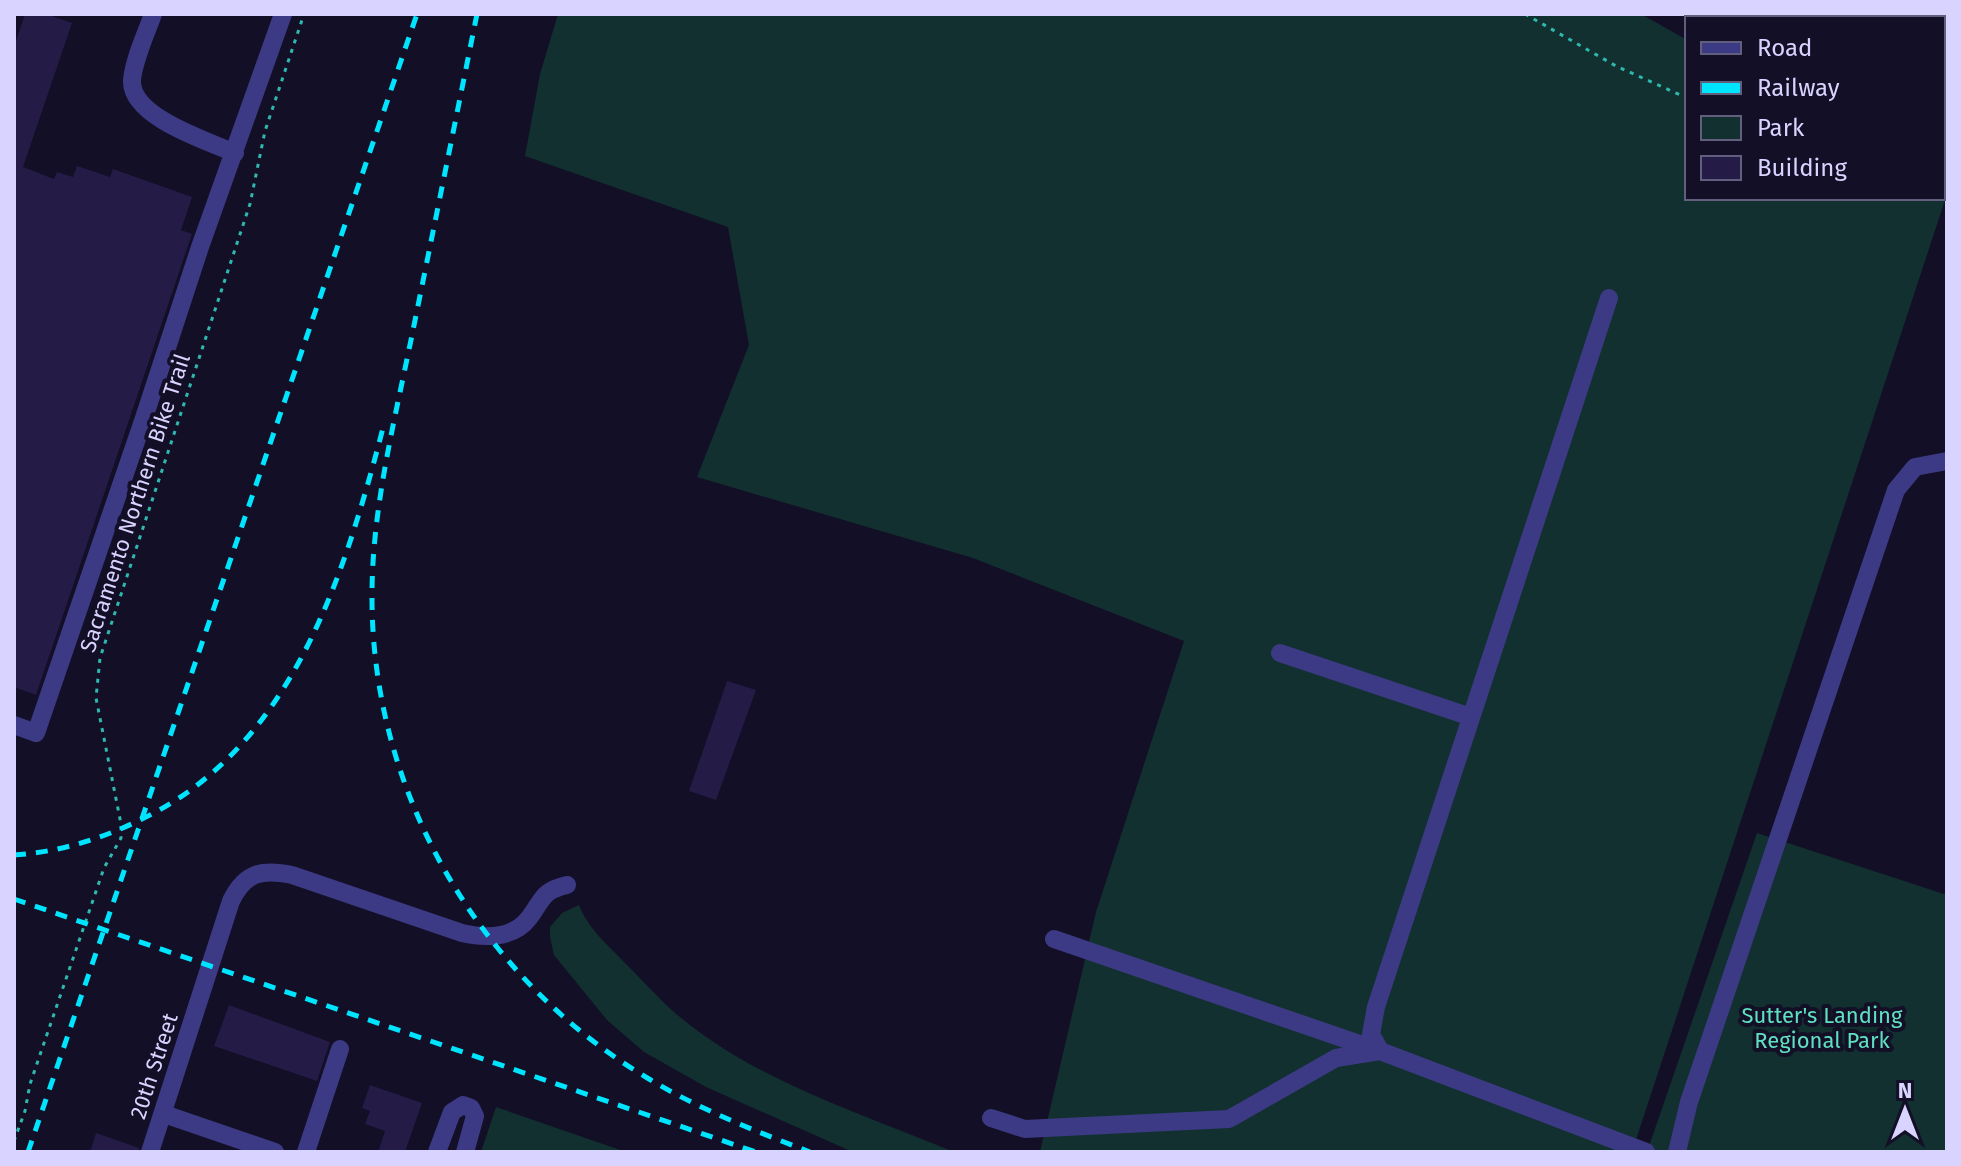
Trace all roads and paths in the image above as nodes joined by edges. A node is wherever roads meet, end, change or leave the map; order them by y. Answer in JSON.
{"nodes":[{"id":1,"x":153,"y":14,"type":"edge"},
{"id":2,"x":283,"y":14,"type":"edge"},
{"id":3,"x":304,"y":14,"type":"edge"},
{"id":4,"x":1525,"y":14,"type":"edge"},
{"id":5,"x":1685,"y":97,"type":"edge"},
{"id":6,"x":235,"y":153,"type":"junction"},
{"id":7,"x":1609,"y":298,"type":"dead end"},
{"id":8,"x":1947,"y":461,"type":"edge"},
{"id":9,"x":1280,"y":653,"type":"dead end"},
{"id":10,"x":1471,"y":717,"type":"junction"},
{"id":11,"x":14,"y":725,"type":"edge"},
{"id":12,"x":567,"y":885,"type":"dead end"},
{"id":13,"x":1054,"y":939,"type":"dead end"},
{"id":14,"x":340,"y":1049,"type":"dead end"},
{"id":15,"x":1380,"y":1051,"type":"junction"},
{"id":16,"x":164,"y":1114,"type":"junction"},
{"id":17,"x":991,"y":1118,"type":"dead end"},
{"id":18,"x":14,"y":1141,"type":"edge"},
{"id":19,"x":1642,"y":1151,"type":"edge"},
{"id":20,"x":150,"y":1152,"type":"edge"},
{"id":21,"x":275,"y":1152,"type":"edge"},
{"id":22,"x":306,"y":1152,"type":"edge"},
{"id":23,"x":437,"y":1152,"type":"edge"},
{"id":24,"x":465,"y":1152,"type":"edge"},
{"id":25,"x":1677,"y":1152,"type":"edge"}],
"edges":[{"from":1,"to":6,"type":"street"},
{"from":2,"to":6,"type":"street"},
{"from":3,"to":18,"type":"path","name":"Sacramento Northern Bike Trail"},
{"from":4,"to":5,"type":"path"},
{"from":6,"to":11,"type":"street"},
{"from":7,"to":10,"type":"street"},
{"from":8,"to":25,"type":"street"},
{"from":9,"to":10,"type":"street"},
{"from":10,"to":15,"type":"street"},
{"from":12,"to":16,"type":"street","name":"20th Street"},
{"from":13,"to":15,"type":"street"},
{"from":14,"to":22,"type":"street"},
{"from":15,"to":17,"type":"street"},
{"from":15,"to":19,"type":"street"},
{"from":16,"to":20,"type":"street","name":"20th Street"},
{"from":16,"to":21,"type":"street"},
{"from":23,"to":24,"type":"street"}]}
